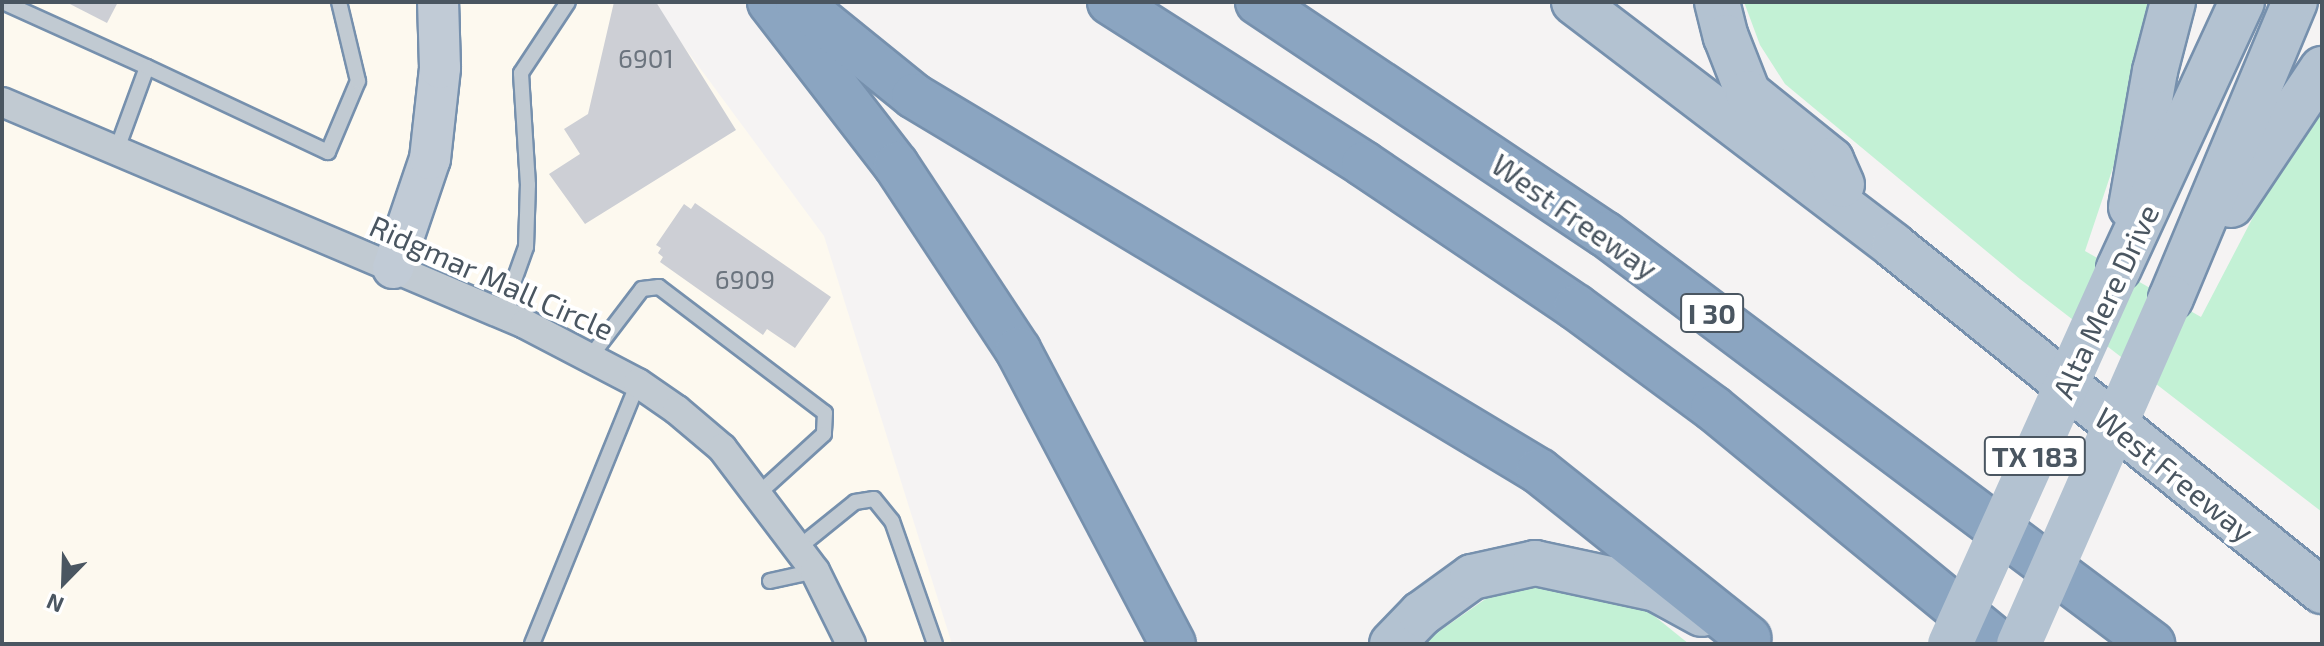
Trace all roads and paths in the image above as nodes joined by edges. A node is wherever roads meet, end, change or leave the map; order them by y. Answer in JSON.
{"nodes":[{"id":1,"x":3,"y":2,"type":"edge"},
{"id":2,"x":339,"y":2,"type":"edge"},
{"id":3,"x":438,"y":2,"type":"edge"},
{"id":4,"x":568,"y":2,"type":"edge"},
{"id":5,"x":770,"y":2,"type":"edge"},
{"id":6,"x":798,"y":2,"type":"edge"},
{"id":7,"x":1110,"y":2,"type":"edge"},
{"id":8,"x":1258,"y":2,"type":"edge"},
{"id":9,"x":1574,"y":2,"type":"edge"},
{"id":10,"x":1717,"y":2,"type":"edge"},
{"id":11,"x":2173,"y":2,"type":"edge"},
{"id":12,"x":2242,"y":2,"type":"edge"},
{"id":13,"x":2295,"y":2,"type":"edge"},
{"id":14,"x":147,"y":67,"type":"junction"},
{"id":15,"x":2322,"y":69,"type":"edge"},
{"id":16,"x":4,"y":107,"type":"edge"},
{"id":17,"x":117,"y":149,"type":"junction"},
{"id":18,"x":1855,"y":216,"type":"junction"},
{"id":19,"x":393,"y":268,"type":"junction"},
{"id":20,"x":2119,"y":268,"type":"junction"},
{"id":21,"x":2171,"y":298,"type":"junction"},
{"id":22,"x":502,"y":314,"type":"junction"},
{"id":23,"x":591,"y":356,"type":"junction"},
{"id":24,"x":638,"y":383,"type":"junction"},
{"id":25,"x":2197,"y":493,"type":"junction"},
{"id":26,"x":758,"y":494,"type":"junction"},
{"id":27,"x":798,"y":548,"type":"junction"},
{"id":28,"x":2322,"y":552,"type":"edge"},
{"id":29,"x":815,"y":571,"type":"junction"},
{"id":30,"x":770,"y":581,"type":"dead end"},
{"id":31,"x":2322,"y":591,"type":"edge"},
{"id":32,"x":1752,"y":641,"type":"edge"},
{"id":33,"x":532,"y":644,"type":"edge"},
{"id":34,"x":851,"y":644,"type":"edge"},
{"id":35,"x":935,"y":644,"type":"edge"},
{"id":36,"x":1173,"y":644,"type":"edge"},
{"id":37,"x":1392,"y":644,"type":"edge"},
{"id":38,"x":1950,"y":644,"type":"edge"},
{"id":39,"x":2000,"y":644,"type":"edge"},
{"id":40,"x":2019,"y":644,"type":"edge"},
{"id":41,"x":2152,"y":644,"type":"edge"}],
"edges":[{"from":1,"to":14,"type":"lane"},
{"from":2,"to":14,"type":"lane"},
{"from":3,"to":19,"type":"street"},
{"from":4,"to":22,"type":"lane"},
{"from":5,"to":36,"type":"highway"},
{"from":6,"to":32,"type":"highway"},
{"from":7,"to":39,"type":"highway","number":"I 30"},
{"from":8,"to":41,"type":"highway","name":"West Freeway","number":"I 30"},
{"from":9,"to":18,"type":"main road","name":"West Freeway"},
{"from":10,"to":18,"type":"main road"},
{"from":11,"to":20,"type":"main road"},
{"from":12,"to":20,"type":"main road","name":"Alta Mere Drive","number":"TX 183"},
{"from":13,"to":21,"type":"main road","name":"Alta Mere Drive","number":"TX 183"},
{"from":14,"to":17,"type":"lane"},
{"from":15,"to":21,"type":"main road"},
{"from":16,"to":17,"type":"street","name":"Ridgmar Mall Circle"},
{"from":17,"to":19,"type":"street","name":"Ridgmar Mall Circle"},
{"from":18,"to":25,"type":"main road","name":"West Freeway"},
{"from":19,"to":22,"type":"street","name":"Ridgmar Mall Circle"},
{"from":20,"to":38,"type":"main road","name":"Alta Mere Drive","number":"TX 183","bridge":true},
{"from":21,"to":40,"type":"main road","name":"Alta Mere Drive","number":"TX 183","bridge":true},
{"from":22,"to":23,"type":"street","name":"Ridgmar Mall Circle"},
{"from":23,"to":24,"type":"street","name":"Ridgmar Mall Circle"},
{"from":23,"to":26,"type":"lane"},
{"from":24,"to":26,"type":"street","name":"Ridgmar Mall Circle"},
{"from":24,"to":33,"type":"lane"},
{"from":25,"to":28,"type":"main road"},
{"from":25,"to":31,"type":"main road","name":"West Freeway"},
{"from":26,"to":27,"type":"street","name":"Ridgmar Mall Circle"},
{"from":27,"to":29,"type":"street","name":"Ridgmar Mall Circle"},
{"from":27,"to":35,"type":"lane"},
{"from":29,"to":30,"type":"lane"},
{"from":29,"to":34,"type":"street","name":"Ridgmar Mall Circle"},
{"from":32,"to":37,"type":"main road"}]}
